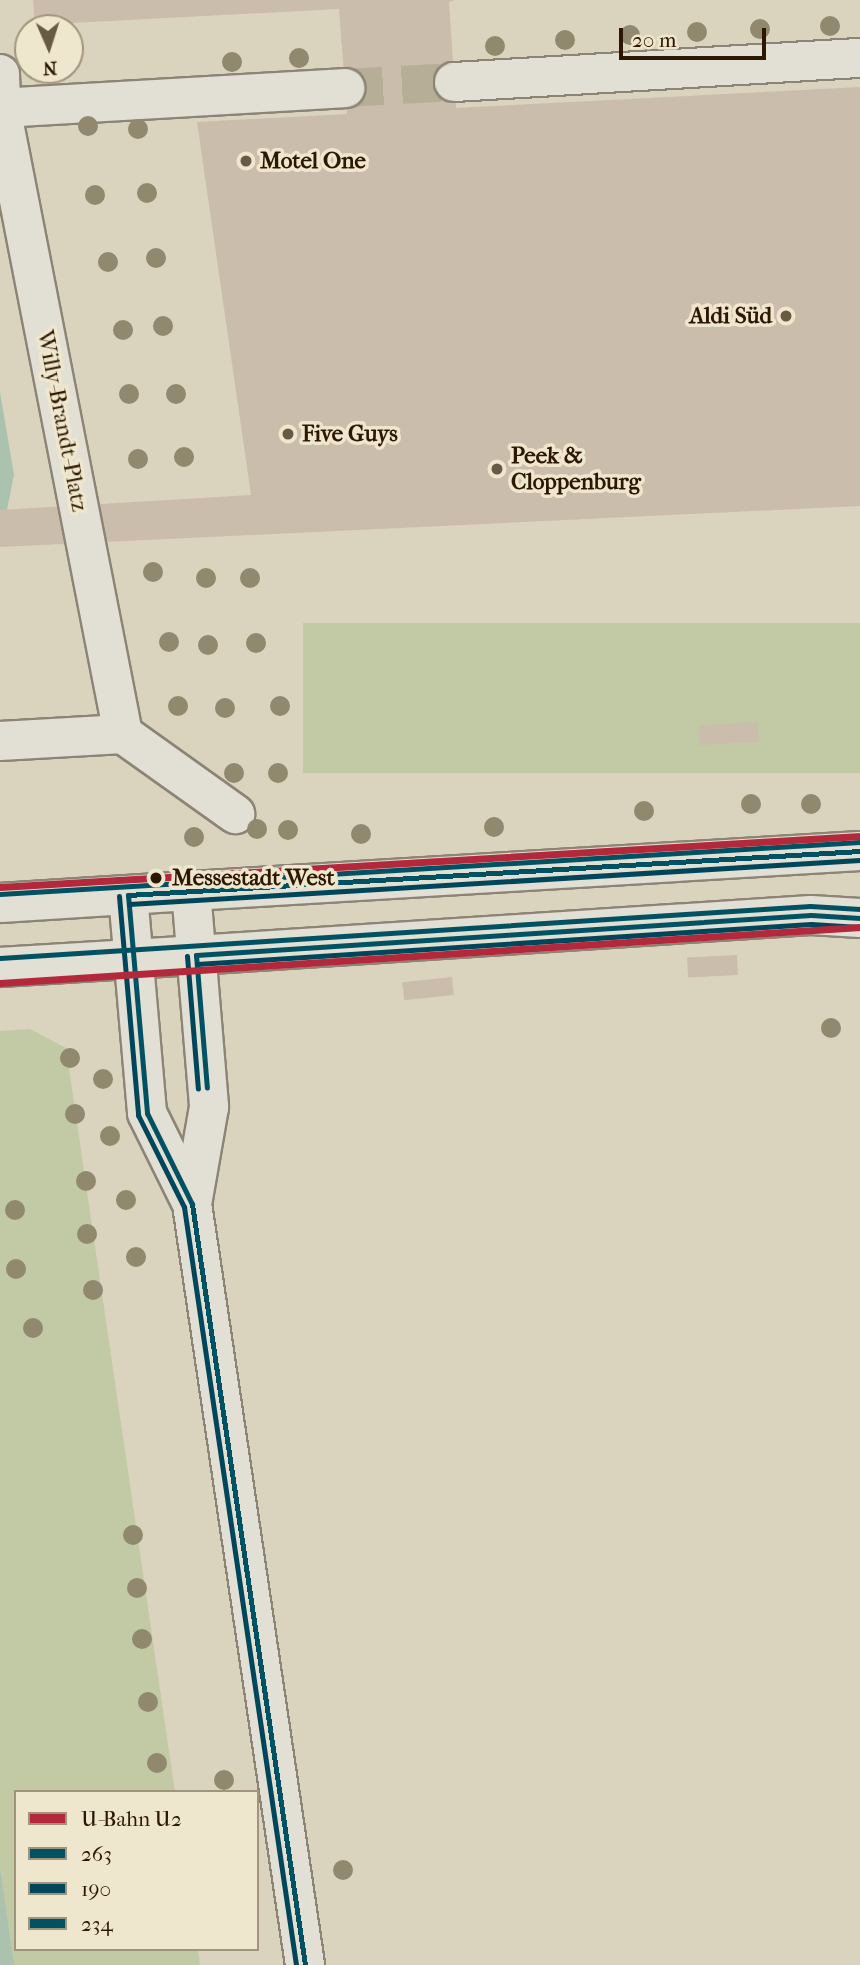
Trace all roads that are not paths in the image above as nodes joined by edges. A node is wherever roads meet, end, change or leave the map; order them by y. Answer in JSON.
{"nodes":[{"id":1,"x":860,"y":58,"type":"edge"},
{"id":2,"x":0,"y":74,"type":"edge"},
{"id":3,"x":454,"y":82,"type":"tunnel mouth"},
{"id":4,"x":345,"y":88,"type":"tunnel mouth"},
{"id":5,"x":0,"y":108,"type":"edge"},
{"id":6,"x":123,"y":734,"type":"junction"},
{"id":7,"x":0,"y":741,"type":"edge"},
{"id":8,"x":235,"y":814,"type":"dead end"},
{"id":9,"x":860,"y":851,"type":"edge"},
{"id":10,"x":191,"y":891,"type":"junction"},
{"id":11,"x":128,"y":895,"type":"junction"},
{"id":12,"x":0,"y":903,"type":"edge"},
{"id":13,"x":860,"y":918,"type":"edge"},
{"id":14,"x":196,"y":956,"type":"junction"},
{"id":15,"x":133,"y":960,"type":"junction"},
{"id":16,"x":0,"y":967,"type":"edge"},
{"id":17,"x":192,"y":1203,"type":"junction"},
{"id":18,"x":305,"y":1965,"type":"edge"}],
"edges":[{"from":1,"to":3,"type":"street"},
{"from":2,"to":5,"type":"street","name":"Willy-Brandt-Platz"},
{"from":4,"to":5,"type":"street"},
{"from":5,"to":6,"type":"street","name":"Willy-Brandt-Platz"},
{"from":6,"to":7,"type":"street"},
{"from":6,"to":8,"type":"street"},
{"from":9,"to":10,"type":"street"},
{"from":10,"to":11,"type":"street"},
{"from":10,"to":14,"type":"street"},
{"from":11,"to":12,"type":"street"},
{"from":11,"to":15,"type":"street"},
{"from":13,"to":14,"type":"street"},
{"from":14,"to":15,"type":"street"},
{"from":14,"to":17,"type":"street"},
{"from":15,"to":16,"type":"street"},
{"from":15,"to":17,"type":"street"},
{"from":17,"to":18,"type":"street"}]}
